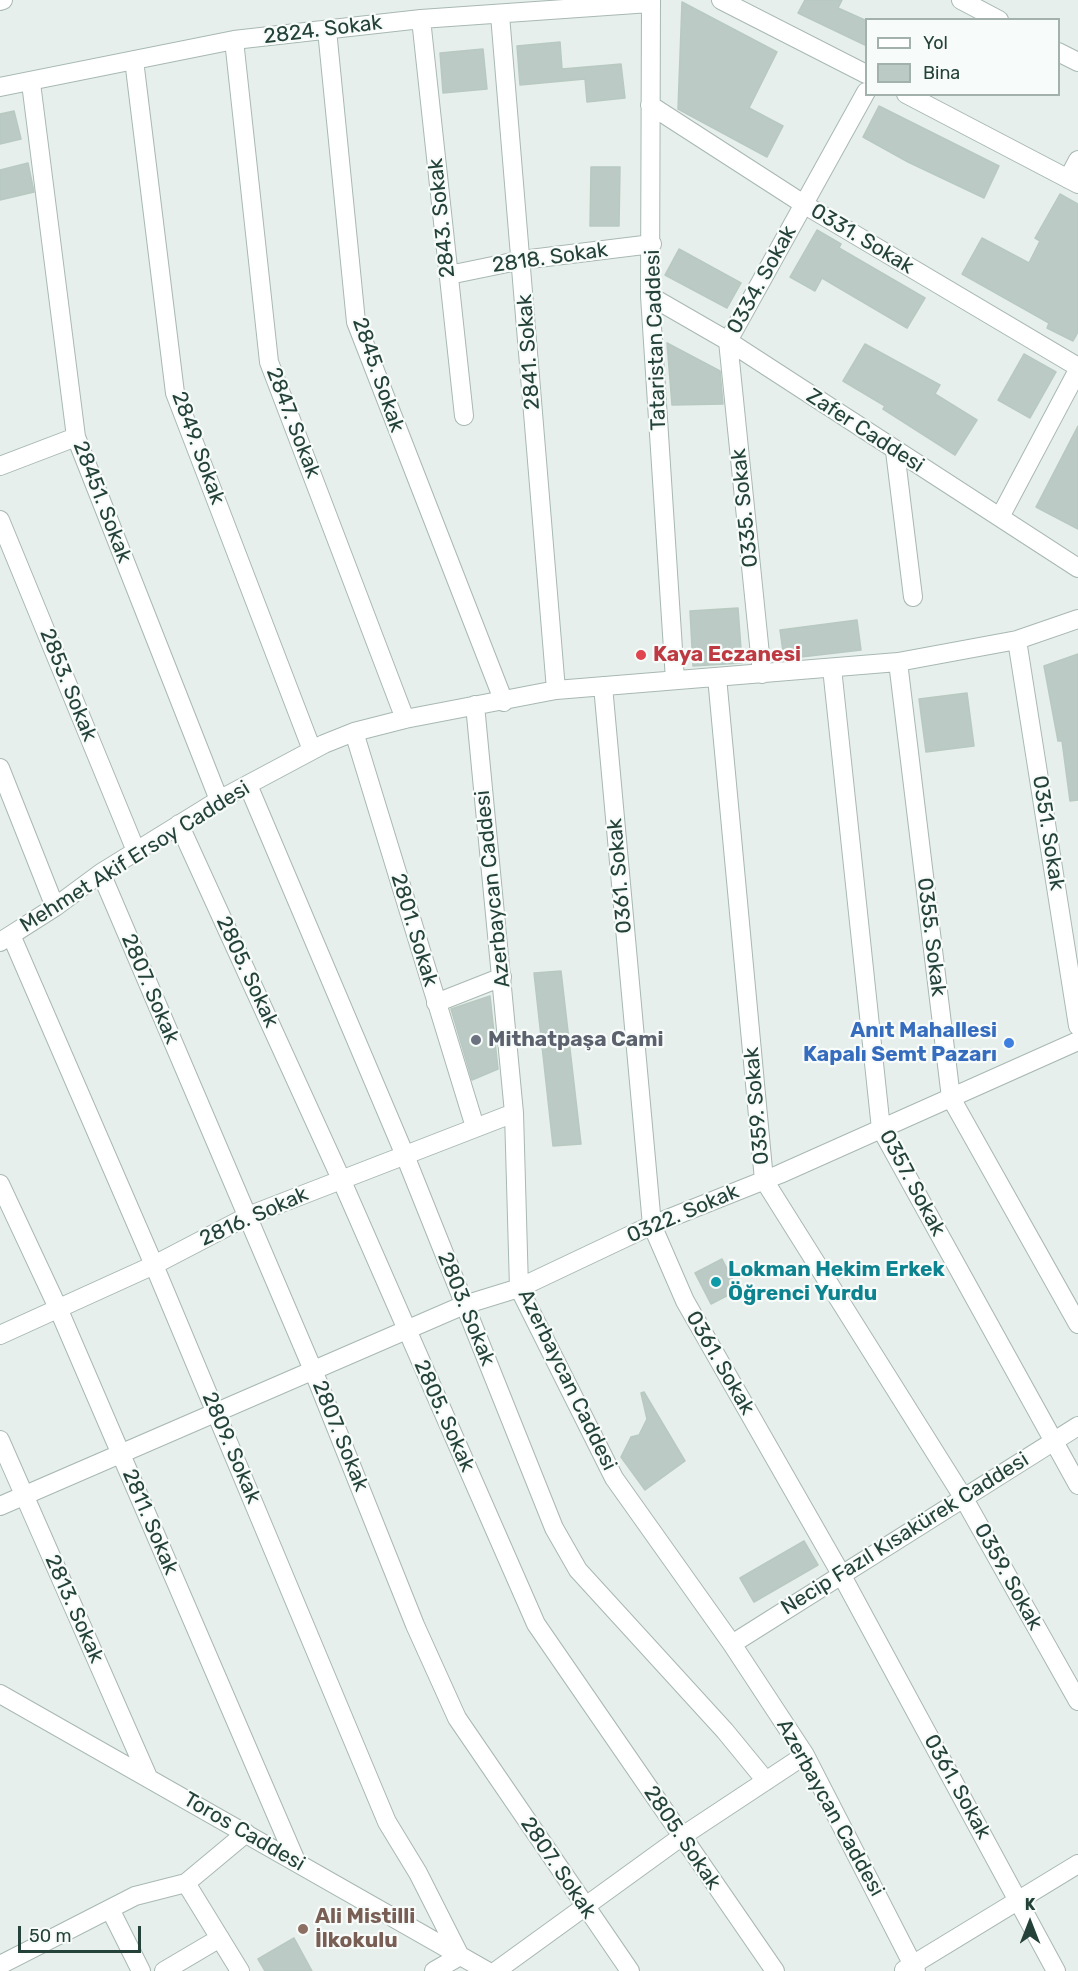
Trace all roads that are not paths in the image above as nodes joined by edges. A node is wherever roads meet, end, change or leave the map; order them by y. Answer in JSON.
{"nodes":[{"id":1,"x":721,"y":0,"type":"edge"},
{"id":2,"x":961,"y":0,"type":"edge"},
{"id":3,"x":651,"y":2,"type":"edge"},
{"id":4,"x":998,"y":12,"type":"edge"},
{"id":5,"x":500,"y":15,"type":"junction"},
{"id":6,"x":421,"y":19,"type":"junction"},
{"id":7,"x":327,"y":30,"type":"junction"},
{"id":8,"x":234,"y":40,"type":"junction"},
{"id":9,"x":1060,"y":53,"type":"edge"},
{"id":10,"x":134,"y":60,"type":"junction"},
{"id":11,"x":1078,"y":62,"type":"edge"},
{"id":12,"x":865,"y":73,"type":"edge"},
{"id":13,"x":31,"y":83,"type":"junction"},
{"id":14,"x":0,"y":87,"type":"edge"},
{"id":15,"x":865,"y":96,"type":"edge"},
{"id":16,"x":910,"y":96,"type":"edge"},
{"id":17,"x":650,"y":105,"type":"junction"},
{"id":18,"x":1078,"y":160,"type":"edge"},
{"id":19,"x":1073,"y":181,"type":"edge"},
{"id":20,"x":804,"y":205,"type":"junction"},
{"id":21,"x":652,"y":244,"type":"junction"},
{"id":22,"x":522,"y":260,"type":"junction"},
{"id":23,"x":449,"y":275,"type":"junction"},
{"id":24,"x":650,"y":296,"type":"junction"},
{"id":25,"x":728,"y":341,"type":"junction"},
{"id":26,"x":1078,"y":369,"type":"edge"},
{"id":27,"x":464,"y":416,"type":"dead end"},
{"id":28,"x":76,"y":437,"type":"junction"},
{"id":29,"x":895,"y":451,"type":"junction"},
{"id":30,"x":0,"y":466,"type":"edge"},
{"id":31,"x":1000,"y":517,"type":"junction"},
{"id":32,"x":0,"y":520,"type":"edge"},
{"id":33,"x":1078,"y":568,"type":"edge"},
{"id":34,"x":913,"y":597,"type":"dead end"},
{"id":35,"x":1078,"y":619,"type":"edge"},
{"id":36,"x":1017,"y":640,"type":"junction"},
{"id":37,"x":898,"y":662,"type":"junction"},
{"id":38,"x":832,"y":668,"type":"junction"},
{"id":39,"x":762,"y":674,"type":"junction"},
{"id":40,"x":717,"y":677,"type":"junction"},
{"id":41,"x":675,"y":680,"type":"junction"},
{"id":42,"x":603,"y":686,"type":"junction"},
{"id":43,"x":556,"y":690,"type":"junction"},
{"id":44,"x":504,"y":702,"type":"junction"},
{"id":45,"x":475,"y":705,"type":"junction"},
{"id":46,"x":405,"y":719,"type":"junction"},
{"id":47,"x":354,"y":732,"type":"junction"},
{"id":48,"x":312,"y":750,"type":"junction"},
{"id":49,"x":0,"y":768,"type":"edge"},
{"id":50,"x":248,"y":785,"type":"junction"},
{"id":51,"x":219,"y":800,"type":"junction"},
{"id":52,"x":179,"y":824,"type":"junction"},
{"id":53,"x":136,"y":851,"type":"junction"},
{"id":54,"x":101,"y":873,"type":"junction"},
{"id":55,"x":55,"y":908,"type":"junction"},
{"id":56,"x":1070,"y":920,"type":"edge"},
{"id":57,"x":6,"y":938,"type":"edge"},
{"id":58,"x":502,"y":977,"type":"junction"},
{"id":59,"x":436,"y":1003,"type":"junction"},
{"id":60,"x":1078,"y":1026,"type":"edge"},
{"id":61,"x":1078,"y":1041,"type":"edge"},
{"id":62,"x":951,"y":1098,"type":"junction"},
{"id":63,"x":514,"y":1113,"type":"junction"},
{"id":64,"x":475,"y":1127,"type":"junction"},
{"id":65,"x":881,"y":1129,"type":"junction"},
{"id":66,"x":404,"y":1153,"type":"junction"},
{"id":67,"x":341,"y":1179,"type":"junction"},
{"id":68,"x":764,"y":1180,"type":"junction"},
{"id":69,"x":0,"y":1184,"type":"edge"},
{"id":70,"x":248,"y":1216,"type":"junction"},
{"id":71,"x":652,"y":1225,"type":"junction"},
{"id":72,"x":154,"y":1265,"type":"junction"},
{"id":73,"x":519,"y":1288,"type":"junction"},
{"id":74,"x":464,"y":1305,"type":"junction"},
{"id":75,"x":58,"y":1308,"type":"junction"},
{"id":76,"x":1078,"y":1324,"type":"edge"},
{"id":77,"x":406,"y":1330,"type":"junction"},
{"id":78,"x":0,"y":1335,"type":"edge"},
{"id":79,"x":313,"y":1370,"type":"junction"},
{"id":80,"x":216,"y":1411,"type":"junction"},
{"id":81,"x":1078,"y":1425,"type":"edge"},
{"id":82,"x":0,"y":1440,"type":"edge"},
{"id":83,"x":1054,"y":1441,"type":"junction"},
{"id":84,"x":120,"y":1453,"type":"junction"},
{"id":85,"x":1078,"y":1485,"type":"edge"},
{"id":86,"x":24,"y":1494,"type":"junction"},
{"id":87,"x":963,"y":1497,"type":"junction"},
{"id":88,"x":0,"y":1506,"type":"edge"},
{"id":89,"x":841,"y":1574,"type":"junction"},
{"id":90,"x":732,"y":1644,"type":"junction"},
{"id":91,"x":0,"y":1694,"type":"edge"},
{"id":92,"x":1078,"y":1701,"type":"edge"},
{"id":93,"x":805,"y":1755,"type":"junction"},
{"id":94,"x":147,"y":1777,"type":"junction"},
{"id":95,"x":766,"y":1781,"type":"junction"},
{"id":96,"x":246,"y":1833,"type":"junction"},
{"id":97,"x":681,"y":1838,"type":"junction"},
{"id":98,"x":296,"y":1861,"type":"junction"},
{"id":99,"x":1078,"y":1863,"type":"edge"},
{"id":100,"x":186,"y":1883,"type":"junction"},
{"id":101,"x":1019,"y":1900,"type":"junction"},
{"id":102,"x":586,"y":1908,"type":"junction"},
{"id":103,"x":110,"y":1909,"type":"junction"},
{"id":104,"x":220,"y":1938,"type":"junction"},
{"id":105,"x":460,"y":1956,"type":"junction"},
{"id":106,"x":21,"y":1963,"type":"edge"},
{"id":107,"x":0,"y":1965,"type":"edge"},
{"id":108,"x":910,"y":1969,"type":"edge"},
{"id":109,"x":141,"y":1971,"type":"edge"},
{"id":110,"x":164,"y":1971,"type":"edge"},
{"id":111,"x":240,"y":1971,"type":"edge"},
{"id":112,"x":434,"y":1971,"type":"edge"},
{"id":113,"x":487,"y":1971,"type":"edge"},
{"id":114,"x":496,"y":1971,"type":"edge"},
{"id":115,"x":630,"y":1971,"type":"edge"},
{"id":116,"x":775,"y":1971,"type":"edge"},
{"id":117,"x":1056,"y":1971,"type":"edge"}],
"edges":[{"from":1,"to":12,"type":"street"},
{"from":2,"to":4,"type":"street"},
{"from":3,"to":5,"type":"street","name":"2824. Sokak"},
{"from":3,"to":17,"type":"street","name":"Tataristan Caddesi"},
{"from":5,"to":6,"type":"street","name":"2824. Sokak"},
{"from":5,"to":22,"type":"street","name":"2841. Sokak"},
{"from":6,"to":7,"type":"street","name":"2824. Sokak"},
{"from":6,"to":23,"type":"street","name":"2843. Sokak"},
{"from":7,"to":8,"type":"street","name":"2824. Sokak"},
{"from":7,"to":44,"type":"street","name":"2845. Sokak"},
{"from":8,"to":10,"type":"street","name":"2824. Sokak"},
{"from":8,"to":46,"type":"street","name":"2847. Sokak"},
{"from":9,"to":11,"type":"street"},
{"from":10,"to":13,"type":"street","name":"2824. Sokak"},
{"from":10,"to":48,"type":"street","name":"2849. Sokak"},
{"from":13,"to":14,"type":"street","name":"2824. Sokak"},
{"from":13,"to":28,"type":"street","name":"28451. Sokak"},
{"from":15,"to":20,"type":"street","name":"0334. Sokak"},
{"from":16,"to":19,"type":"street"},
{"from":17,"to":20,"type":"street","name":"0331. Sokak"},
{"from":17,"to":21,"type":"street","name":"Tataristan Caddesi"},
{"from":18,"to":19,"type":"street"},
{"from":20,"to":25,"type":"street","name":"0334. Sokak"},
{"from":20,"to":26,"type":"street","name":"0331. Sokak"},
{"from":21,"to":22,"type":"street","name":"2818. Sokak"},
{"from":21,"to":24,"type":"street","name":"Tataristan Caddesi"},
{"from":22,"to":23,"type":"street","name":"2818. Sokak"},
{"from":22,"to":43,"type":"street","name":"2841. Sokak"},
{"from":23,"to":27,"type":"street","name":"2843. Sokak"},
{"from":24,"to":25,"type":"street","name":"Zafer Caddesi"},
{"from":24,"to":41,"type":"street","name":"Tataristan Caddesi"},
{"from":25,"to":29,"type":"street","name":"Zafer Caddesi"},
{"from":25,"to":39,"type":"street","name":"0335. Sokak"},
{"from":26,"to":31,"type":"street"},
{"from":28,"to":30,"type":"street"},
{"from":28,"to":51,"type":"street","name":"28451. Sokak"},
{"from":29,"to":31,"type":"street","name":"Zafer Caddesi"},
{"from":29,"to":34,"type":"street"},
{"from":31,"to":33,"type":"street","name":"Zafer Caddesi"},
{"from":32,"to":53,"type":"street","name":"2853. Sokak"},
{"from":35,"to":36,"type":"street","name":"Mehmet Akif Ersoy Caddesi"},
{"from":36,"to":37,"type":"street","name":"Mehmet Akif Ersoy Caddesi"},
{"from":36,"to":56,"type":"street","name":"0351. Sokak"},
{"from":37,"to":38,"type":"street","name":"Mehmet Akif Ersoy Caddesi"},
{"from":37,"to":62,"type":"street","name":"0355. Sokak"},
{"from":38,"to":39,"type":"street","name":"Mehmet Akif Ersoy Caddesi"},
{"from":38,"to":65,"type":"street","name":"0357. Sokak"},
{"from":39,"to":40,"type":"street","name":"Mehmet Akif Ersoy Caddesi"},
{"from":40,"to":41,"type":"street","name":"Mehmet Akif Ersoy Caddesi"},
{"from":40,"to":68,"type":"street","name":"0359. Sokak"},
{"from":41,"to":42,"type":"street","name":"Mehmet Akif Ersoy Caddesi"},
{"from":42,"to":43,"type":"street","name":"Mehmet Akif Ersoy Caddesi"},
{"from":42,"to":71,"type":"street","name":"0361. Sokak"},
{"from":43,"to":44,"type":"street","name":"Mehmet Akif Ersoy Caddesi"},
{"from":44,"to":45,"type":"street","name":"Mehmet Akif Ersoy Caddesi"},
{"from":45,"to":46,"type":"street","name":"Mehmet Akif Ersoy Caddesi"},
{"from":45,"to":58,"type":"street","name":"Azerbaycan Caddesi"},
{"from":46,"to":47,"type":"street","name":"Mehmet Akif Ersoy Caddesi"},
{"from":47,"to":48,"type":"street","name":"Mehmet Akif Ersoy Caddesi"},
{"from":47,"to":59,"type":"street","name":"2801. Sokak"},
{"from":48,"to":50,"type":"street","name":"Mehmet Akif Ersoy Caddesi"},
{"from":49,"to":55,"type":"street"},
{"from":50,"to":51,"type":"street","name":"Mehmet Akif Ersoy Caddesi"},
{"from":50,"to":66,"type":"street","name":"2803. Sokak"},
{"from":51,"to":52,"type":"street","name":"Mehmet Akif Ersoy Caddesi"},
{"from":52,"to":53,"type":"street","name":"Mehmet Akif Ersoy Caddesi"},
{"from":52,"to":67,"type":"street","name":"2805. Sokak"},
{"from":53,"to":54,"type":"street","name":"Mehmet Akif Ersoy Caddesi"},
{"from":54,"to":55,"type":"street","name":"Mehmet Akif Ersoy Caddesi"},
{"from":54,"to":70,"type":"street","name":"2807. Sokak"},
{"from":55,"to":57,"type":"street","name":"Mehmet Akif Ersoy Caddesi"},
{"from":56,"to":60,"type":"street","name":"0351. Sokak"},
{"from":57,"to":72,"type":"street","name":"2809. Sokak"},
{"from":58,"to":59,"type":"street"},
{"from":58,"to":63,"type":"street","name":"Azerbaycan Caddesi"},
{"from":59,"to":64,"type":"street","name":"2801. Sokak"},
{"from":61,"to":62,"type":"street","name":"0322. Sokak"},
{"from":62,"to":65,"type":"street","name":"0322. Sokak"},
{"from":62,"to":76,"type":"street","name":"0355. Sokak"},
{"from":63,"to":64,"type":"street","name":"2816. Sokak"},
{"from":63,"to":73,"type":"street","name":"Azerbaycan Caddesi"},
{"from":64,"to":66,"type":"street","name":"2816. Sokak"},
{"from":65,"to":68,"type":"street","name":"0322. Sokak"},
{"from":65,"to":83,"type":"street","name":"0357. Sokak"},
{"from":66,"to":67,"type":"street","name":"2816. Sokak"},
{"from":66,"to":74,"type":"street","name":"2803. Sokak"},
{"from":67,"to":70,"type":"street","name":"2816. Sokak"},
{"from":67,"to":77,"type":"street","name":"2805. Sokak"},
{"from":68,"to":71,"type":"street","name":"0322. Sokak"},
{"from":68,"to":87,"type":"street","name":"0359. Sokak"},
{"from":69,"to":75,"type":"street","name":"2811. Sokak"},
{"from":70,"to":72,"type":"street","name":"2816. Sokak"},
{"from":70,"to":79,"type":"street","name":"2807. Sokak"},
{"from":71,"to":73,"type":"street","name":"0322. Sokak"},
{"from":71,"to":89,"type":"street","name":"0361. Sokak"},
{"from":72,"to":75,"type":"street","name":"2816. Sokak"},
{"from":72,"to":80,"type":"street","name":"2809. Sokak"},
{"from":73,"to":74,"type":"street","name":"0322. Sokak"},
{"from":73,"to":90,"type":"street","name":"Azerbaycan Caddesi"},
{"from":74,"to":77,"type":"street","name":"0322. Sokak"},
{"from":74,"to":95,"type":"street","name":"2803. Sokak"},
{"from":75,"to":78,"type":"street","name":"2816. Sokak"},
{"from":75,"to":84,"type":"street","name":"2811. Sokak"},
{"from":77,"to":79,"type":"street","name":"0322. Sokak"},
{"from":77,"to":97,"type":"street","name":"2805. Sokak"},
{"from":79,"to":80,"type":"street","name":"0322. Sokak"},
{"from":79,"to":102,"type":"street","name":"2807. Sokak"},
{"from":80,"to":84,"type":"street","name":"0322. Sokak"},
{"from":80,"to":105,"type":"street","name":"2809. Sokak"},
{"from":81,"to":83,"type":"street","name":"Necip Fazıl Kısakürek Caddesi"},
{"from":82,"to":86,"type":"street","name":"2813. Sokak"},
{"from":83,"to":85,"type":"street","name":"0357. Sokak"},
{"from":83,"to":87,"type":"street","name":"Necip Fazıl Kısakürek Caddesi"},
{"from":84,"to":86,"type":"street","name":"0322. Sokak"},
{"from":84,"to":98,"type":"street","name":"2811. Sokak"},
{"from":86,"to":88,"type":"street","name":"0322. Sokak"},
{"from":86,"to":94,"type":"street","name":"2813. Sokak"},
{"from":87,"to":89,"type":"street","name":"Necip Fazıl Kısakürek Caddesi"},
{"from":87,"to":92,"type":"street","name":"0359. Sokak"},
{"from":89,"to":90,"type":"street","name":"Necip Fazıl Kısakürek Caddesi"},
{"from":89,"to":101,"type":"street","name":"0361. Sokak"},
{"from":90,"to":93,"type":"street","name":"Azerbaycan Caddesi"},
{"from":91,"to":94,"type":"street","name":"Toros Caddesi"},
{"from":93,"to":95,"type":"street"},
{"from":93,"to":108,"type":"street","name":"Azerbaycan Caddesi"},
{"from":94,"to":96,"type":"street","name":"Toros Caddesi"},
{"from":95,"to":97,"type":"street"},
{"from":96,"to":98,"type":"street","name":"Toros Caddesi"},
{"from":96,"to":100,"type":"street"},
{"from":97,"to":102,"type":"street"},
{"from":97,"to":116,"type":"street","name":"2805. Sokak"},
{"from":98,"to":105,"type":"street","name":"Toros Caddesi"},
{"from":99,"to":101,"type":"street"},
{"from":100,"to":103,"type":"street"},
{"from":100,"to":104,"type":"street"},
{"from":101,"to":108,"type":"street"},
{"from":101,"to":117,"type":"street","name":"0361. Sokak"},
{"from":102,"to":114,"type":"street"},
{"from":102,"to":115,"type":"street","name":"2807. Sokak"},
{"from":103,"to":106,"type":"street"},
{"from":103,"to":109,"type":"street"},
{"from":104,"to":110,"type":"street"},
{"from":104,"to":111,"type":"street"},
{"from":105,"to":112,"type":"street"},
{"from":105,"to":113,"type":"street","name":"Toros Caddesi"},
{"from":106,"to":107,"type":"street"}]}
